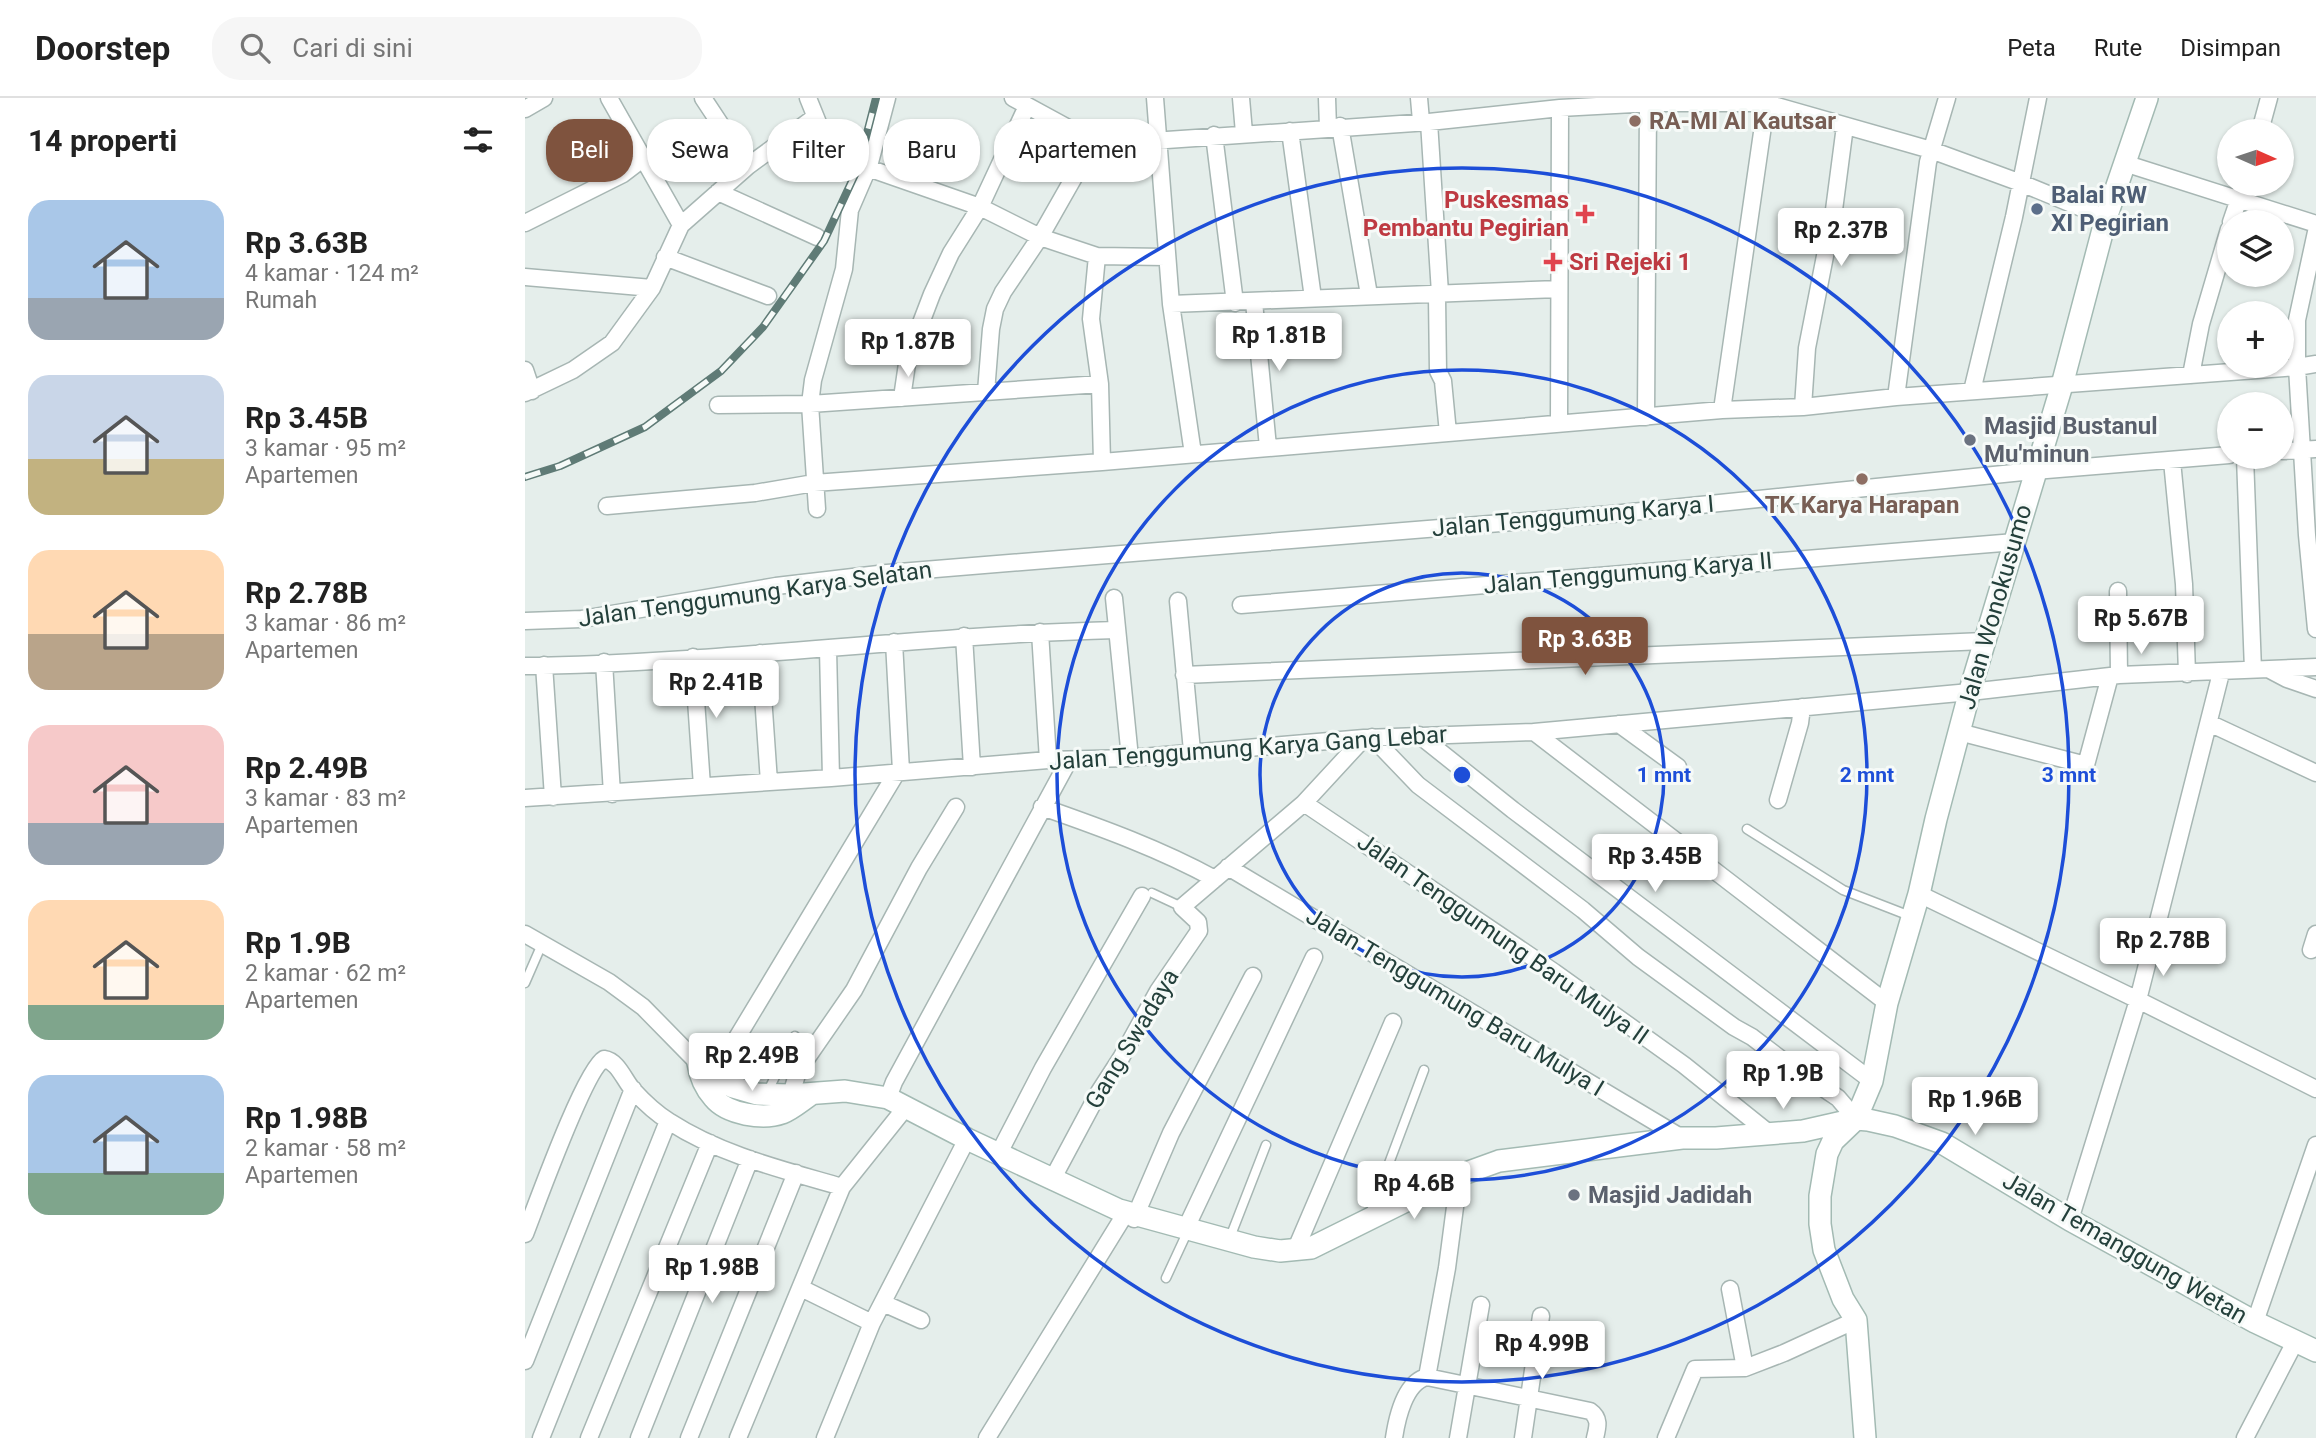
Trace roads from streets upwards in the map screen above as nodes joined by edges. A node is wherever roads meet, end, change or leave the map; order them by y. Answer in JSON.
{"nodes":[{"id":1,"x":544,"y":98,"type":"edge"},
{"id":2,"x":609,"y":98,"type":"edge"},
{"id":3,"x":703,"y":98,"type":"edge"},
{"id":4,"x":808,"y":98,"type":"edge"},
{"id":5,"x":887,"y":98,"type":"edge"},
{"id":6,"x":1155,"y":98,"type":"edge"},
{"id":7,"x":1241,"y":98,"type":"edge"},
{"id":8,"x":1328,"y":98,"type":"edge"},
{"id":9,"x":1419,"y":98,"type":"edge"},
{"id":10,"x":1947,"y":98,"type":"edge"},
{"id":11,"x":2038,"y":98,"type":"edge"},
{"id":12,"x":2147,"y":98,"type":"edge"},
{"id":13,"x":2269,"y":98,"type":"edge"},
{"id":14,"x":1715,"y":100,"type":"edge"},
{"id":15,"x":1766,"y":100,"type":"edge"},
{"id":16,"x":1651,"y":101,"type":"edge"},
{"id":17,"x":1020,"y":102,"type":"edge"},
{"id":18,"x":1551,"y":105,"type":"edge"},
{"id":19,"x":525,"y":109,"type":"edge"},
{"id":20,"x":815,"y":117,"type":"joint"},
{"id":21,"x":717,"y":119,"type":"edge"},
{"id":22,"x":1051,"y":119,"type":"edge"},
{"id":23,"x":1156,"y":119,"type":"edge"},
{"id":24,"x":2263,"y":119,"type":"edge"},
{"id":25,"x":1425,"y":121,"type":"junction"},
{"id":26,"x":1845,"y":126,"type":"junction"},
{"id":27,"x":1334,"y":127,"type":"junction"},
{"id":28,"x":1290,"y":131,"type":"junction"},
{"id":29,"x":1244,"y":133,"type":"junction"},
{"id":30,"x":1214,"y":135,"type":"junction"},
{"id":31,"x":1161,"y":140,"type":"edge"},
{"id":32,"x":869,"y":150,"type":"edge"},
{"id":33,"x":1931,"y":150,"type":"junction"},
{"id":34,"x":643,"y":158,"type":"junction"},
{"id":35,"x":753,"y":162,"type":"edge"},
{"id":36,"x":2124,"y":163,"type":"junction"},
{"id":37,"x":869,"y":170,"type":"edge"},
{"id":38,"x":730,"y":182,"type":"edge"},
{"id":39,"x":859,"y":182,"type":"edge"},
{"id":40,"x":1071,"y":182,"type":"edge"},
{"id":41,"x":1160,"y":182,"type":"edge"},
{"id":42,"x":2021,"y":183,"type":"junction"},
{"id":43,"x":718,"y":192,"type":"junction"},
{"id":44,"x":2240,"y":196,"type":"edge"},
{"id":45,"x":2238,"y":201,"type":"junction"},
{"id":46,"x":980,"y":208,"type":"junction"},
{"id":47,"x":2235,"y":210,"type":"edge"},
{"id":48,"x":2106,"y":218,"type":"junction"},
{"id":49,"x":525,"y":223,"type":"edge"},
{"id":50,"x":2316,"y":224,"type":"edge"},
{"id":51,"x":681,"y":225,"type":"junction"},
{"id":52,"x":2316,"y":232,"type":"edge"},
{"id":53,"x":817,"y":237,"type":"dead end"},
{"id":54,"x":1040,"y":237,"type":"junction"},
{"id":55,"x":1097,"y":256,"type":"junction"},
{"id":56,"x":665,"y":257,"type":"junction"},
{"id":57,"x":1166,"y":257,"type":"junction"},
{"id":58,"x":2217,"y":270,"type":"edge"},
{"id":59,"x":525,"y":277,"type":"edge"},
{"id":60,"x":652,"y":288,"type":"junction"},
{"id":61,"x":1559,"y":289,"type":"junction"},
{"id":62,"x":1440,"y":293,"type":"junction"},
{"id":63,"x":1369,"y":295,"type":"junction"},
{"id":64,"x":768,"y":296,"type":"dead end"},
{"id":65,"x":1313,"y":298,"type":"junction"},
{"id":66,"x":1254,"y":302,"type":"junction"},
{"id":67,"x":1235,"y":303,"type":"junction"},
{"id":68,"x":1171,"y":304,"type":"junction"},
{"id":69,"x":2316,"y":364,"type":"edge"},
{"id":70,"x":2297,"y":368,"type":"junction"},
{"id":71,"x":525,"y":370,"type":"edge"},
{"id":72,"x":2191,"y":375,"type":"junction"},
{"id":73,"x":1100,"y":384,"type":"junction"},
{"id":74,"x":2062,"y":385,"type":"junction"},
{"id":75,"x":1972,"y":391,"type":"junction"},
{"id":76,"x":529,"y":392,"type":"edge"},
{"id":77,"x":986,"y":392,"type":"junction"},
{"id":78,"x":1896,"y":397,"type":"junction"},
{"id":79,"x":902,"y":398,"type":"junction"},
{"id":80,"x":810,"y":404,"type":"junction"},
{"id":81,"x":718,"y":405,"type":"dead end"},
{"id":82,"x":1803,"y":407,"type":"junction"},
{"id":83,"x":1722,"y":410,"type":"junction"},
{"id":84,"x":1646,"y":417,"type":"junction"},
{"id":85,"x":1559,"y":424,"type":"junction"},
{"id":86,"x":1447,"y":433,"type":"junction"},
{"id":87,"x":1268,"y":447,"type":"junction"},
{"id":88,"x":2309,"y":449,"type":"edge"},
{"id":89,"x":1193,"y":454,"type":"junction"},
{"id":90,"x":2217,"y":456,"type":"edge"},
{"id":91,"x":2172,"y":461,"type":"junction"},
{"id":92,"x":1102,"y":462,"type":"junction"},
{"id":93,"x":2246,"y":469,"type":"edge"},
{"id":94,"x":2035,"y":471,"type":"junction"},
{"id":95,"x":814,"y":483,"type":"junction"},
{"id":96,"x":607,"y":506,"type":"dead end"},
{"id":97,"x":817,"y":509,"type":"dead end"},
{"id":98,"x":2015,"y":542,"type":"junction"},
{"id":99,"x":1111,"y":556,"type":"joint"},
{"id":100,"x":2118,"y":591,"type":"dead end"},
{"id":101,"x":1114,"y":598,"type":"dead end"},
{"id":102,"x":1178,"y":601,"type":"dead end"},
{"id":103,"x":1241,"y":605,"type":"dead end"},
{"id":104,"x":525,"y":621,"type":"edge"},
{"id":105,"x":2316,"y":629,"type":"edge"},
{"id":106,"x":1116,"y":630,"type":"junction"},
{"id":107,"x":1041,"y":632,"type":"junction"},
{"id":108,"x":964,"y":636,"type":"junction"},
{"id":109,"x":1984,"y":641,"type":"junction"},
{"id":110,"x":894,"y":642,"type":"junction"},
{"id":111,"x":828,"y":649,"type":"junction"},
{"id":112,"x":760,"y":653,"type":"junction"},
{"id":113,"x":693,"y":657,"type":"junction"},
{"id":114,"x":604,"y":663,"type":"junction"},
{"id":115,"x":544,"y":665,"type":"junction"},
{"id":116,"x":525,"y":666,"type":"edge"},
{"id":117,"x":2316,"y":667,"type":"edge"},
{"id":118,"x":2261,"y":670,"type":"junction"},
{"id":119,"x":2221,"y":673,"type":"junction"},
{"id":120,"x":2187,"y":674,"type":"junction"},
{"id":121,"x":1184,"y":675,"type":"junction"},
{"id":122,"x":2115,"y":675,"type":"junction"},
{"id":123,"x":1972,"y":685,"type":"junction"},
{"id":124,"x":2316,"y":689,"type":"edge"},
{"id":125,"x":1802,"y":707,"type":"junction"},
{"id":126,"x":2209,"y":723,"type":"junction"},
{"id":127,"x":1619,"y":724,"type":"junction"},
{"id":128,"x":1534,"y":732,"type":"junction"},
{"id":129,"x":1959,"y":732,"type":"junction"},
{"id":130,"x":1419,"y":735,"type":"junction"},
{"id":131,"x":1368,"y":738,"type":"junction"},
{"id":132,"x":1192,"y":751,"type":"junction"},
{"id":133,"x":1130,"y":758,"type":"junction"},
{"id":134,"x":1048,"y":760,"type":"junction"},
{"id":135,"x":1069,"y":760,"type":"junction"},
{"id":136,"x":972,"y":766,"type":"junction"},
{"id":137,"x":1678,"y":767,"type":"dead end"},
{"id":138,"x":899,"y":771,"type":"junction"},
{"id":139,"x":2316,"y":773,"type":"edge"},
{"id":140,"x":831,"y":778,"type":"junction"},
{"id":141,"x":769,"y":782,"type":"junction"},
{"id":142,"x":702,"y":786,"type":"junction"},
{"id":143,"x":613,"y":793,"type":"junction"},
{"id":144,"x":553,"y":797,"type":"junction"},
{"id":145,"x":525,"y":798,"type":"edge"},
{"id":146,"x":1778,"y":800,"type":"dead end"},
{"id":147,"x":1304,"y":803,"type":"junction"},
{"id":148,"x":956,"y":807,"type":"dead end"},
{"id":149,"x":1042,"y":807,"type":"junction"},
{"id":150,"x":1228,"y":867,"type":"junction"},
{"id":151,"x":1216,"y":879,"type":"junction"},
{"id":152,"x":1147,"y":894,"type":"road end"},
{"id":153,"x":1919,"y":894,"type":"junction"},
{"id":154,"x":525,"y":934,"type":"edge"},
{"id":155,"x":2316,"y":934,"type":"edge"},
{"id":156,"x":2311,"y":950,"type":"dead end"},
{"id":157,"x":1314,"y":957,"type":"dead end"},
{"id":158,"x":1253,"y":976,"type":"dead end"},
{"id":159,"x":2138,"y":1000,"type":"junction"},
{"id":160,"x":1887,"y":1003,"type":"junction"},
{"id":161,"x":1393,"y":1021,"type":"dead end"},
{"id":162,"x":704,"y":1072,"type":"junction"},
{"id":163,"x":1872,"y":1081,"type":"junction"},
{"id":164,"x":632,"y":1089,"type":"junction"},
{"id":165,"x":2316,"y":1089,"type":"edge"},
{"id":166,"x":799,"y":1098,"type":"junction"},
{"id":167,"x":897,"y":1102,"type":"junction"},
{"id":168,"x":1856,"y":1119,"type":"junction"},
{"id":169,"x":668,"y":1121,"type":"junction"},
{"id":170,"x":1770,"y":1134,"type":"junction"},
{"id":171,"x":1682,"y":1138,"type":"junction"},
{"id":172,"x":1716,"y":1138,"type":"junction"},
{"id":173,"x":710,"y":1143,"type":"junction"},
{"id":174,"x":964,"y":1144,"type":"junction"},
{"id":175,"x":2316,"y":1144,"type":"edge"},
{"id":176,"x":999,"y":1153,"type":"junction"},
{"id":177,"x":750,"y":1159,"type":"junction"},
{"id":178,"x":796,"y":1173,"type":"junction"},
{"id":179,"x":1053,"y":1178,"type":"junction"},
{"id":180,"x":842,"y":1187,"type":"junction"},
{"id":181,"x":1453,"y":1187,"type":"junction"},
{"id":182,"x":1126,"y":1216,"type":"junction"},
{"id":183,"x":2070,"y":1220,"type":"junction"},
{"id":184,"x":1185,"y":1233,"type":"junction"},
{"id":185,"x":525,"y":1234,"type":"edge"},
{"id":186,"x":1295,"y":1251,"type":"junction"},
{"id":187,"x":801,"y":1287,"type":"junction"},
{"id":188,"x":1730,"y":1289,"type":"dead end"},
{"id":189,"x":883,"y":1303,"type":"junction"},
{"id":190,"x":1481,"y":1305,"type":"dead end"},
{"id":191,"x":1541,"y":1316,"type":"dead end"},
{"id":192,"x":922,"y":1320,"type":"dead end"},
{"id":193,"x":1856,"y":1320,"type":"junction"},
{"id":194,"x":2255,"y":1322,"type":"junction"},
{"id":195,"x":872,"y":1323,"type":"junction"},
{"id":196,"x":2291,"y":1348,"type":"junction"},
{"id":197,"x":2316,"y":1351,"type":"edge"},
{"id":198,"x":525,"y":1361,"type":"edge"},
{"id":199,"x":1745,"y":1367,"type":"junction"},
{"id":200,"x":1427,"y":1377,"type":"junction"},
{"id":201,"x":1468,"y":1385,"type":"junction"},
{"id":202,"x":1531,"y":1397,"type":"junction"},
{"id":203,"x":541,"y":1438,"type":"edge"},
{"id":204,"x":589,"y":1438,"type":"edge"},
{"id":205,"x":639,"y":1438,"type":"edge"},
{"id":206,"x":689,"y":1438,"type":"edge"},
{"id":207,"x":738,"y":1438,"type":"edge"},
{"id":208,"x":825,"y":1438,"type":"edge"},
{"id":209,"x":987,"y":1438,"type":"edge"},
{"id":210,"x":1394,"y":1438,"type":"edge"},
{"id":211,"x":1458,"y":1438,"type":"edge"},
{"id":212,"x":1523,"y":1438,"type":"edge"},
{"id":213,"x":1595,"y":1438,"type":"edge"},
{"id":214,"x":1666,"y":1438,"type":"edge"},
{"id":215,"x":1865,"y":1438,"type":"edge"},
{"id":216,"x":2245,"y":1438,"type":"edge"}],
"edges":[{"from":1,"to":19,"type":"street"},
{"from":2,"to":34,"type":"street"},
{"from":3,"to":21,"type":"street"},
{"from":4,"to":20,"type":"street"},
{"from":5,"to":32,"type":"street"},
{"from":6,"to":23,"type":"street"},
{"from":7,"to":29,"type":"street"},
{"from":8,"to":27,"type":"street"},
{"from":9,"to":25,"type":"street"},
{"from":10,"to":33,"type":"street"},
{"from":11,"to":42,"type":"street"},
{"from":12,"to":36,"type":"street","name":"Jalan Wonokusumo"},
{"from":13,"to":24,"type":"street"},
{"from":14,"to":15,"type":"street"},
{"from":14,"to":16,"type":"street"},
{"from":15,"to":26,"type":"street"},
{"from":15,"to":83,"type":"street"},
{"from":16,"to":18,"type":"street"},
{"from":16,"to":84,"type":"street"},
{"from":17,"to":22,"type":"street"},
{"from":17,"to":46,"type":"street"},
{"from":18,"to":25,"type":"street"},
{"from":18,"to":61,"type":"street"},
{"from":20,"to":35,"type":"street"},
{"from":25,"to":27,"type":"street"},
{"from":25,"to":62,"type":"street"},
{"from":26,"to":33,"type":"street"},
{"from":26,"to":82,"type":"street"},
{"from":27,"to":28,"type":"street"},
{"from":27,"to":63,"type":"street"},
{"from":28,"to":29,"type":"street"},
{"from":28,"to":65,"type":"street"},
{"from":29,"to":30,"type":"street"},
{"from":30,"to":31,"type":"street"},
{"from":30,"to":67,"type":"street"},
{"from":33,"to":42,"type":"street"},
{"from":33,"to":78,"type":"street"},
{"from":34,"to":49,"type":"street"},
{"from":34,"to":51,"type":"street"},
{"from":36,"to":45,"type":"street"},
{"from":36,"to":48,"type":"street","name":"Jalan Wonokusumo"},
{"from":37,"to":46,"type":"street"},
{"from":38,"to":43,"type":"street"},
{"from":39,"to":80,"type":"street"},
{"from":40,"to":54,"type":"street"},
{"from":41,"to":57,"type":"street"},
{"from":42,"to":48,"type":"street"},
{"from":42,"to":75,"type":"street"},
{"from":43,"to":51,"type":"street"},
{"from":43,"to":53,"type":"street"},
{"from":44,"to":45,"type":"street"},
{"from":45,"to":47,"type":"street"},
{"from":45,"to":50,"type":"street"},
{"from":46,"to":54,"type":"street"},
{"from":46,"to":79,"type":"street"},
{"from":48,"to":74,"type":"street","name":"Jalan Wonokusumo"},
{"from":51,"to":56,"type":"street"},
{"from":52,"to":70,"type":"street"},
{"from":54,"to":55,"type":"street"},
{"from":54,"to":77,"type":"street"},
{"from":55,"to":57,"type":"street"},
{"from":55,"to":73,"type":"street"},
{"from":56,"to":60,"type":"street"},
{"from":56,"to":64,"type":"street"},
{"from":57,"to":68,"type":"street"},
{"from":58,"to":72,"type":"street"},
{"from":59,"to":60,"type":"street"},
{"from":60,"to":76,"type":"street"},
{"from":61,"to":62,"type":"street"},
{"from":61,"to":85,"type":"street"},
{"from":62,"to":63,"type":"street"},
{"from":62,"to":86,"type":"street"},
{"from":63,"to":65,"type":"street"},
{"from":65,"to":66,"type":"street"},
{"from":66,"to":67,"type":"street"},
{"from":66,"to":87,"type":"street"},
{"from":67,"to":68,"type":"street"},
{"from":68,"to":89,"type":"street"},
{"from":69,"to":70,"type":"street"},
{"from":70,"to":72,"type":"street"},
{"from":70,"to":88,"type":"street"},
{"from":71,"to":76,"type":"street"},
{"from":72,"to":74,"type":"street"},
{"from":73,"to":77,"type":"street"},
{"from":73,"to":92,"type":"street"},
{"from":74,"to":75,"type":"street"},
{"from":74,"to":94,"type":"street","name":"Jalan Wonokusumo"},
{"from":75,"to":78,"type":"street"},
{"from":77,"to":79,"type":"street"},
{"from":78,"to":82,"type":"street"},
{"from":79,"to":80,"type":"street"},
{"from":80,"to":81,"type":"street"},
{"from":80,"to":95,"type":"street"},
{"from":82,"to":83,"type":"street"},
{"from":83,"to":84,"type":"street"},
{"from":84,"to":85,"type":"street"},
{"from":85,"to":86,"type":"street"},
{"from":86,"to":87,"type":"street"},
{"from":87,"to":89,"type":"street"},
{"from":88,"to":105,"type":"street"},
{"from":89,"to":92,"type":"street"},
{"from":90,"to":91,"type":"street","name":"Jalan Tenggumung Karya I"},
{"from":91,"to":94,"type":"street","name":"Jalan Tenggumung Karya I"},
{"from":91,"to":120,"type":"street"},
{"from":92,"to":95,"type":"street"},
{"from":93,"to":118,"type":"street"},
{"from":94,"to":98,"type":"street","name":"Jalan Wonokusumo"},
{"from":94,"to":99,"type":"street","name":"Jalan Tenggumung Karya I"},
{"from":95,"to":96,"type":"street"},
{"from":95,"to":97,"type":"street"},
{"from":98,"to":103,"type":"street","name":"Jalan Tenggumung Karya II"},
{"from":98,"to":109,"type":"street","name":"Jalan Wonokusumo"},
{"from":99,"to":104,"type":"street","name":"Jalan Tenggumung Karya Selatan"},
{"from":100,"to":122,"type":"street"},
{"from":101,"to":106,"type":"street"},
{"from":102,"to":121,"type":"street"},
{"from":106,"to":107,"type":"street"},
{"from":106,"to":133,"type":"street"},
{"from":107,"to":108,"type":"street"},
{"from":107,"to":134,"type":"street"},
{"from":108,"to":110,"type":"street"},
{"from":108,"to":136,"type":"street"},
{"from":109,"to":121,"type":"street"},
{"from":109,"to":123,"type":"street","name":"Jalan Wonokusumo"},
{"from":110,"to":111,"type":"street"},
{"from":110,"to":138,"type":"street"},
{"from":111,"to":112,"type":"street"},
{"from":111,"to":140,"type":"street"},
{"from":112,"to":113,"type":"street"},
{"from":112,"to":141,"type":"street"},
{"from":113,"to":114,"type":"street"},
{"from":113,"to":142,"type":"street"},
{"from":114,"to":115,"type":"street"},
{"from":114,"to":143,"type":"street"},
{"from":115,"to":116,"type":"street"},
{"from":115,"to":144,"type":"street"},
{"from":117,"to":118,"type":"street","name":"Jalan Tenggumung Karya Gang Lebar"},
{"from":118,"to":119,"type":"street","name":"Jalan Tenggumung Karya Gang Lebar"},
{"from":118,"to":124,"type":"street"},
{"from":119,"to":120,"type":"street","name":"Jalan Tenggumung Karya Gang Lebar"},
{"from":119,"to":126,"type":"street"},
{"from":120,"to":122,"type":"street","name":"Jalan Tenggumung Karya Gang Lebar"},
{"from":121,"to":132,"type":"street"},
{"from":122,"to":123,"type":"street","name":"Jalan Tenggumung Karya Gang Lebar"},
{"from":122,"to":129,"type":"street"},
{"from":123,"to":125,"type":"street","name":"Jalan Tenggumung Karya Gang Lebar"},
{"from":123,"to":129,"type":"street","name":"Jalan Wonokusumo"},
{"from":125,"to":127,"type":"street","name":"Jalan Tenggumung Karya Gang Lebar"},
{"from":125,"to":146,"type":"street"},
{"from":126,"to":139,"type":"street"},
{"from":126,"to":159,"type":"street"},
{"from":127,"to":128,"type":"street","name":"Jalan Tenggumung Karya Gang Lebar"},
{"from":127,"to":137,"type":"street"},
{"from":128,"to":130,"type":"street","name":"Jalan Tenggumung Karya Gang Lebar"},
{"from":128,"to":160,"type":"street"},
{"from":129,"to":153,"type":"street","name":"Jalan Wonokusumo"},
{"from":130,"to":131,"type":"street","name":"Jalan Tenggumung Karya Gang Lebar"},
{"from":130,"to":163,"type":"street"},
{"from":131,"to":132,"type":"street","name":"Jalan Tenggumung Karya Gang Lebar"},
{"from":131,"to":147,"type":"street"},
{"from":131,"to":168,"type":"street"},
{"from":132,"to":133,"type":"street","name":"Jalan Tenggumung Karya Gang Lebar"},
{"from":133,"to":135,"type":"street","name":"Jalan Tenggumung Karya Gang Lebar"},
{"from":134,"to":135,"type":"street","name":"Jalan Tenggumung Karya Gang Lebar"},
{"from":134,"to":136,"type":"street","name":"Jalan Tenggumung Karya Gang Lebar"},
{"from":135,"to":149,"type":"street"},
{"from":136,"to":138,"type":"street","name":"Jalan Tenggumung Karya Gang Lebar"},
{"from":138,"to":140,"type":"street","name":"Jalan Tenggumung Karya Gang Lebar"},
{"from":138,"to":162,"type":"street"},
{"from":140,"to":141,"type":"street","name":"Jalan Tenggumung Karya Gang Lebar"},
{"from":141,"to":142,"type":"street","name":"Jalan Tenggumung Karya Gang Lebar"},
{"from":142,"to":143,"type":"street","name":"Jalan Tenggumung Karya Gang Lebar"},
{"from":143,"to":144,"type":"street","name":"Jalan Tenggumung Karya Gang Lebar"},
{"from":144,"to":145,"type":"street","name":"Jalan Tenggumung Karya Gang Lebar"},
{"from":147,"to":150,"type":"street"},
{"from":147,"to":170,"type":"street","name":"Jalan Tenggumung Baru Mulya II"},
{"from":148,"to":166,"type":"street"},
{"from":149,"to":151,"type":"street"},
{"from":149,"to":167,"type":"street"},
{"from":150,"to":151,"type":"street"},
{"from":150,"to":171,"type":"street","name":"Jalan Tenggumung Baru Mulya I"},
{"from":151,"to":179,"type":"street","name":"Gang Swadaya"},
{"from":152,"to":176,"type":"street"},
{"from":153,"to":159,"type":"street"},
{"from":153,"to":160,"type":"street","name":"Jalan Wonokusumo"},
{"from":154,"to":162,"type":"street"},
{"from":155,"to":156,"type":"street"},
{"from":157,"to":184,"type":"street"},
{"from":158,"to":182,"type":"street"},
{"from":159,"to":165,"type":"street"},
{"from":159,"to":183,"type":"street"},
{"from":160,"to":163,"type":"street","name":"Jalan Wonokusumo"},
{"from":161,"to":186,"type":"street"},
{"from":162,"to":166,"type":"street"},
{"from":162,"to":166,"type":"street"},
{"from":163,"to":168,"type":"street","name":"Jalan Wonokusumo"},
{"from":164,"to":169,"type":"street"},
{"from":164,"to":185,"type":"street"},
{"from":164,"to":198,"type":"street"},
{"from":166,"to":167,"type":"street"},
{"from":167,"to":174,"type":"street"},
{"from":167,"to":180,"type":"street"},
{"from":168,"to":170,"type":"street"},
{"from":168,"to":183,"type":"street","name":"Jalan Temanggung Wetan"},
{"from":168,"to":193,"type":"street"},
{"from":169,"to":173,"type":"street"},
{"from":169,"to":203,"type":"street"},
{"from":170,"to":172,"type":"street"},
{"from":171,"to":172,"type":"street"},
{"from":171,"to":186,"type":"street"},
{"from":172,"to":181,"type":"street"},
{"from":173,"to":177,"type":"street"},
{"from":173,"to":204,"type":"street"},
{"from":174,"to":176,"type":"street"},
{"from":174,"to":189,"type":"street"},
{"from":175,"to":194,"type":"street"},
{"from":176,"to":179,"type":"street"},
{"from":177,"to":178,"type":"street"},
{"from":177,"to":205,"type":"street"},
{"from":178,"to":180,"type":"street"},
{"from":178,"to":206,"type":"street"},
{"from":179,"to":182,"type":"street"},
{"from":180,"to":187,"type":"street"},
{"from":181,"to":184,"type":"street"},
{"from":181,"to":200,"type":"street"},
{"from":182,"to":184,"type":"street"},
{"from":182,"to":209,"type":"street"},
{"from":183,"to":194,"type":"street","name":"Jalan Temanggung Wetan"},
{"from":184,"to":186,"type":"street"},
{"from":187,"to":195,"type":"street"},
{"from":187,"to":207,"type":"street"},
{"from":188,"to":199,"type":"street"},
{"from":189,"to":192,"type":"street"},
{"from":189,"to":195,"type":"street"},
{"from":190,"to":201,"type":"street"},
{"from":191,"to":202,"type":"street"},
{"from":193,"to":199,"type":"street"},
{"from":193,"to":215,"type":"street"},
{"from":194,"to":196,"type":"street","name":"Jalan Temanggung Wetan"},
{"from":195,"to":208,"type":"street"},
{"from":196,"to":197,"type":"street","name":"Jalan Temanggung Wetan"},
{"from":196,"to":216,"type":"street"},
{"from":199,"to":214,"type":"street"},
{"from":200,"to":201,"type":"street"},
{"from":200,"to":210,"type":"street"},
{"from":201,"to":202,"type":"street"},
{"from":201,"to":211,"type":"street"},
{"from":202,"to":212,"type":"street"},
{"from":202,"to":213,"type":"street"}]}
